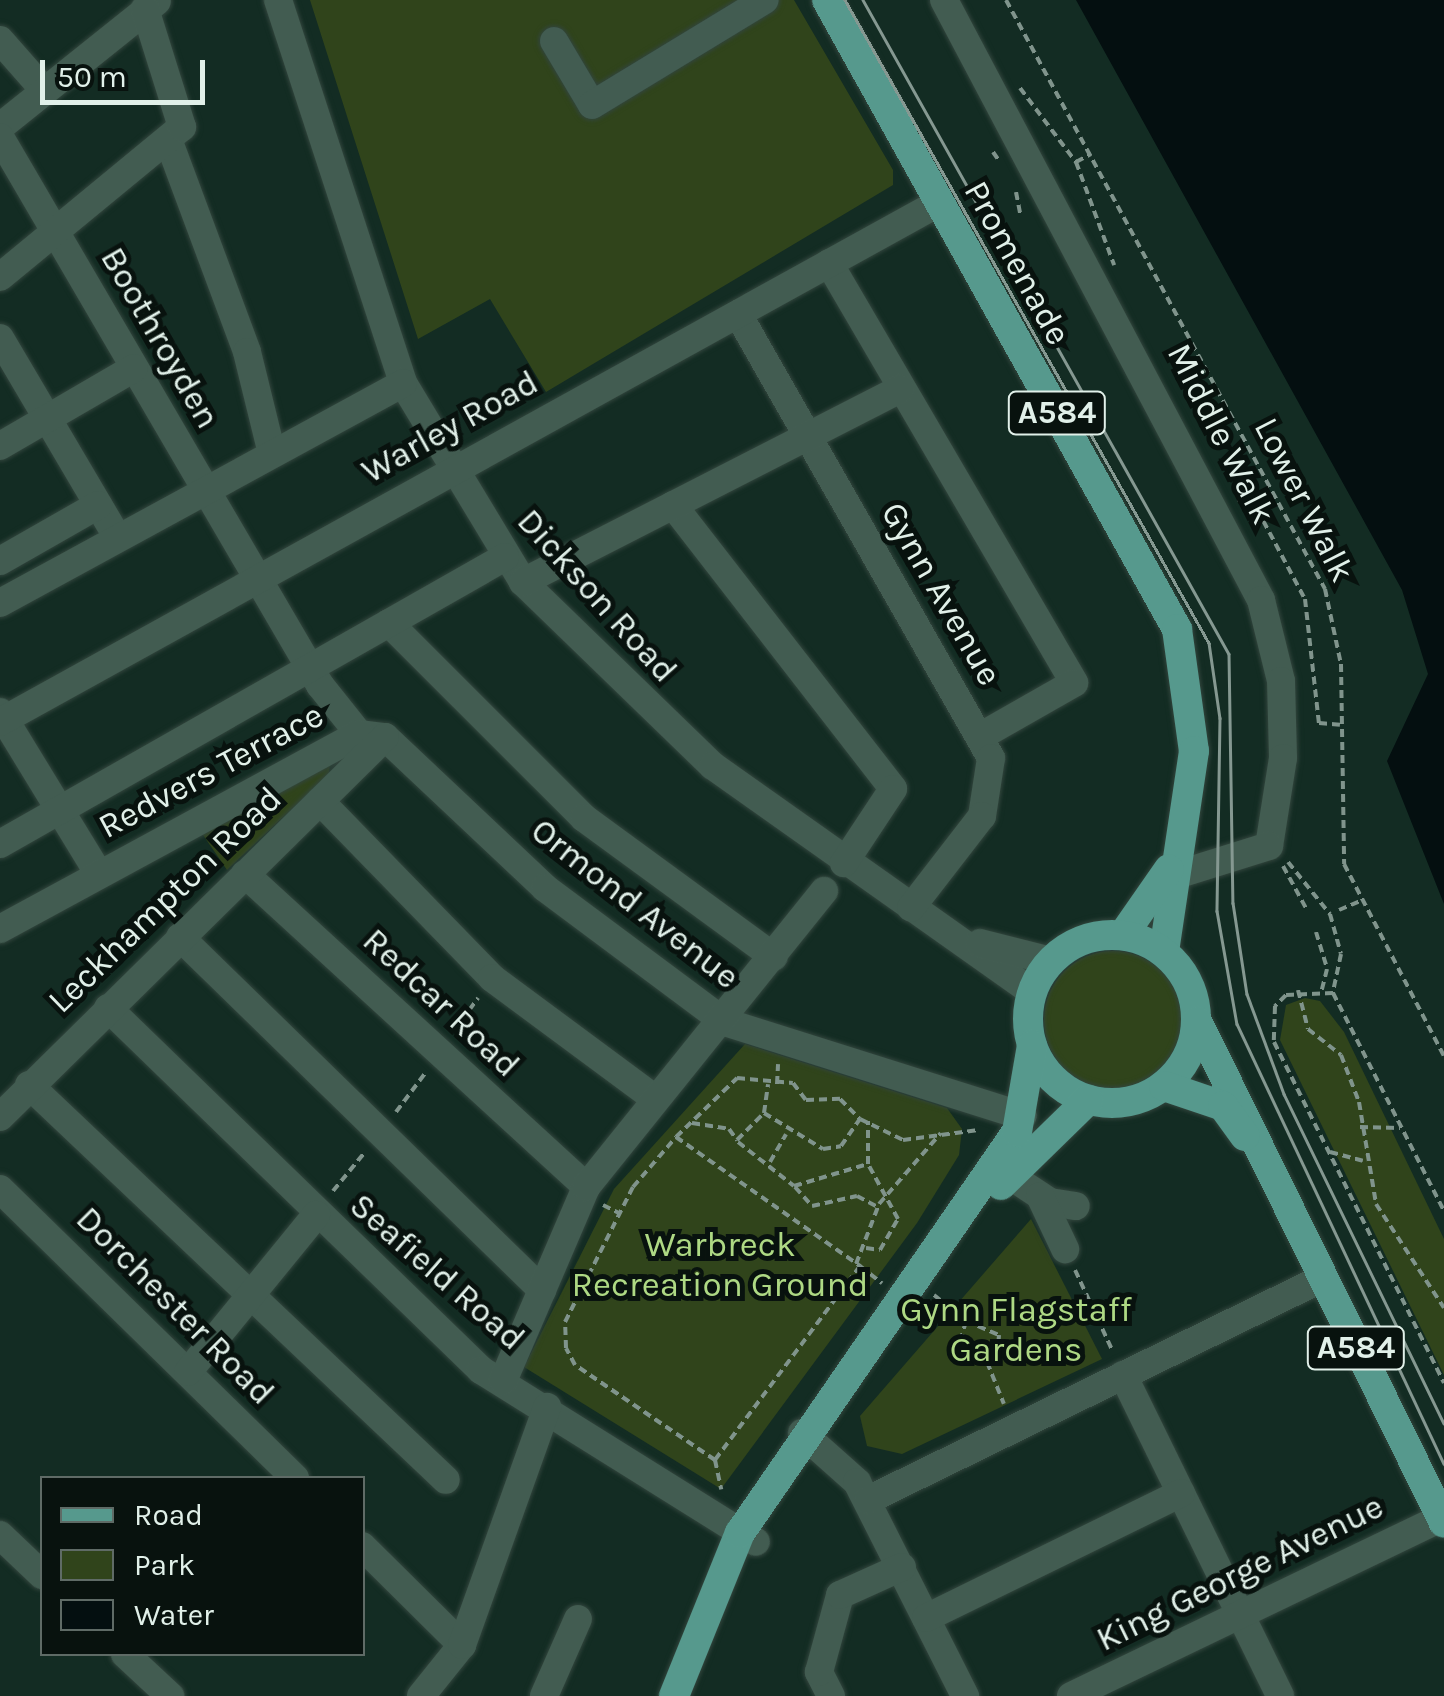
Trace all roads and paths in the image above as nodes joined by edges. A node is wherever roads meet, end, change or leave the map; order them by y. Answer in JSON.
{"nodes":[{"id":1,"x":278,"y":0,"type":"edge"},
{"id":2,"x":764,"y":0,"type":"edge"},
{"id":3,"x":827,"y":0,"type":"edge"},
{"id":4,"x":944,"y":0,"type":"edge"},
{"id":5,"x":1006,"y":0,"type":"edge"},
{"id":6,"x":138,"y":7,"type":"edge"},
{"id":7,"x":0,"y":40,"type":"edge"},
{"id":8,"x":554,"y":41,"type":"dead end"},
{"id":9,"x":44,"y":90,"type":"junction"},
{"id":10,"x":0,"y":127,"type":"edge"},
{"id":11,"x":0,"y":137,"type":"edge"},
{"id":12,"x":169,"y":142,"type":"junction"},
{"id":13,"x":993,"y":152,"type":"dead end"},
{"id":14,"x":1004,"y":168,"type":"dead end"},
{"id":15,"x":1012,"y":183,"type":"dead end"},
{"id":16,"x":940,"y":202,"type":"junction"},
{"id":17,"x":1021,"y":216,"type":"dead end"},
{"id":18,"x":55,"y":231,"type":"junction"},
{"id":19,"x":829,"y":263,"type":"junction"},
{"id":20,"x":0,"y":277,"type":"edge"},
{"id":21,"x":738,"y":314,"type":"junction"},
{"id":22,"x":0,"y":338,"type":"edge"},
{"id":23,"x":134,"y":368,"type":"junction"},
{"id":24,"x":403,"y":383,"type":"junction"},
{"id":25,"x":900,"y":390,"type":"junction"},
{"id":26,"x":47,"y":418,"type":"junction"},
{"id":27,"x":807,"y":438,"type":"junction"},
{"id":28,"x":0,"y":446,"type":"edge"},
{"id":29,"x":272,"y":454,"type":"junction"},
{"id":30,"x":449,"y":472,"type":"junction"},
{"id":31,"x":205,"y":491,"type":"junction"},
{"id":32,"x":1218,"y":504,"type":"junction"},
{"id":33,"x":673,"y":505,"type":"junction"},
{"id":34,"x":98,"y":506,"type":"junction"},
{"id":35,"x":118,"y":538,"type":"junction"},
{"id":36,"x":505,"y":557,"type":"junction"},
{"id":37,"x":0,"y":561,"type":"edge"},
{"id":38,"x":255,"y":577,"type":"junction"},
{"id":39,"x":523,"y":582,"type":"junction"},
{"id":40,"x":0,"y":603,"type":"edge"},
{"id":41,"x":389,"y":622,"type":"junction"},
{"id":42,"x":310,"y":669,"type":"junction"},
{"id":43,"x":2,"y":718,"type":"edge"},
{"id":44,"x":1340,"y":725,"type":"junction"},
{"id":45,"x":372,"y":736,"type":"junction"},
{"id":46,"x":981,"y":736,"type":"junction"},
{"id":47,"x":320,"y":801,"type":"junction"},
{"id":48,"x":61,"y":810,"type":"junction"},
{"id":49,"x":194,"y":823,"type":"junction"},
{"id":50,"x":0,"y":844,"type":"edge"},
{"id":51,"x":1269,"y":846,"type":"junction"},
{"id":52,"x":844,"y":863,"type":"junction"},
{"id":53,"x":1177,"y":863,"type":"junction"},
{"id":54,"x":99,"y":874,"type":"junction"},
{"id":55,"x":245,"y":874,"type":"junction"},
{"id":56,"x":824,"y":891,"type":"dead end"},
{"id":57,"x":1363,"y":900,"type":"junction"},
{"id":58,"x":910,"y":908,"type":"junction"},
{"id":59,"x":1307,"y":910,"type":"dead end"},
{"id":60,"x":1339,"y":910,"type":"dead end"},
{"id":61,"x":0,"y":929,"type":"edge"},
{"id":62,"x":1316,"y":932,"type":"dead end"},
{"id":63,"x":1122,"y":935,"type":"junction"},
{"id":64,"x":180,"y":937,"type":"junction"},
{"id":65,"x":969,"y":940,"type":"junction"},
{"id":66,"x":1164,"y":952,"type":"junction"},
{"id":67,"x":774,"y":958,"type":"junction"},
{"id":68,"x":1052,"y":961,"type":"junction"},
{"id":69,"x":492,"y":978,"type":"junction"},
{"id":70,"x":1298,"y":990,"type":"junction"},
{"id":71,"x":1032,"y":992,"type":"junction"},
{"id":72,"x":1321,"y":993,"type":"junction"},
{"id":73,"x":1333,"y":994,"type":"junction"},
{"id":74,"x":108,"y":1008,"type":"junction"},
{"id":75,"x":1197,"y":1021,"type":"junction"},
{"id":76,"x":725,"y":1022,"type":"junction"},
{"id":77,"x":1032,"y":1045,"type":"junction"},
{"id":78,"x":439,"y":1054,"type":"junction"},
{"id":79,"x":779,"y":1055,"type":"dead end"},
{"id":80,"x":1444,"y":1056,"type":"edge"},
{"id":81,"x":768,"y":1084,"type":"junction"},
{"id":82,"x":777,"y":1084,"type":"junction"},
{"id":83,"x":29,"y":1085,"type":"junction"},
{"id":84,"x":1164,"y":1086,"type":"junction"},
{"id":85,"x":654,"y":1098,"type":"junction"},
{"id":86,"x":1088,"y":1100,"type":"junction"},
{"id":87,"x":764,"y":1114,"type":"junction"},
{"id":88,"x":1022,"y":1116,"type":"junction"},
{"id":89,"x":0,"y":1117,"type":"edge"},
{"id":90,"x":860,"y":1119,"type":"junction"},
{"id":91,"x":868,"y":1120,"type":"junction"},
{"id":92,"x":692,"y":1123,"type":"junction"},
{"id":93,"x":1360,"y":1127,"type":"junction"},
{"id":94,"x":1403,"y":1128,"type":"junction"},
{"id":95,"x":962,"y":1129,"type":"dead end"},
{"id":96,"x":940,"y":1133,"type":"junction"},
{"id":97,"x":786,"y":1134,"type":"junction"},
{"id":98,"x":676,"y":1137,"type":"junction"},
{"id":99,"x":737,"y":1140,"type":"junction"},
{"id":100,"x":1330,"y":1152,"type":"junction"},
{"id":101,"x":1363,"y":1160,"type":"junction"},
{"id":102,"x":770,"y":1162,"type":"junction"},
{"id":103,"x":868,"y":1164,"type":"junction"},
{"id":104,"x":1271,"y":1170,"type":"junction"},
{"id":105,"x":1009,"y":1175,"type":"junction"},
{"id":106,"x":794,"y":1186,"type":"junction"},
{"id":107,"x":0,"y":1189,"type":"edge"},
{"id":108,"x":595,"y":1196,"type":"junction"},
{"id":109,"x":887,"y":1196,"type":"junction"},
{"id":110,"x":1040,"y":1196,"type":"junction"},
{"id":111,"x":1076,"y":1206,"type":"dead end"},
{"id":112,"x":878,"y":1207,"type":"junction"},
{"id":113,"x":1444,"y":1211,"type":"edge"},
{"id":114,"x":316,"y":1214,"type":"junction"},
{"id":115,"x":622,"y":1214,"type":"junction"},
{"id":116,"x":866,"y":1248,"type":"junction"},
{"id":117,"x":1065,"y":1249,"type":"joint"},
{"id":118,"x":858,"y":1265,"type":"junction"},
{"id":119,"x":872,"y":1276,"type":"dead end"},
{"id":120,"x":1324,"y":1278,"type":"junction"},
{"id":121,"x":923,"y":1287,"type":"junction"},
{"id":122,"x":542,"y":1290,"type":"junction"},
{"id":123,"x":253,"y":1298,"type":"junction"},
{"id":124,"x":1444,"y":1308,"type":"edge"},
{"id":125,"x":966,"y":1321,"type":"junction"},
{"id":126,"x":986,"y":1362,"type":"junction"},
{"id":127,"x":188,"y":1372,"type":"junction"},
{"id":128,"x":1124,"y":1375,"type":"junction"},
{"id":129,"x":503,"y":1381,"type":"junction"},
{"id":130,"x":1444,"y":1383,"type":"edge"},
{"id":131,"x":547,"y":1408,"type":"junction"},
{"id":132,"x":1014,"y":1427,"type":"junction"},
{"id":133,"x":808,"y":1439,"type":"junction"},
{"id":134,"x":715,"y":1460,"type":"junction"},
{"id":135,"x":293,"y":1476,"type":"edge"},
{"id":136,"x":446,"y":1480,"type":"dead end"},
{"id":137,"x":720,"y":1489,"type":"dead end"},
{"id":138,"x":1181,"y":1493,"type":"junction"},
{"id":139,"x":868,"y":1500,"type":"junction"},
{"id":140,"x":1443,"y":1520,"type":"edge"},
{"id":141,"x":0,"y":1535,"type":"edge"},
{"id":142,"x":748,"y":1537,"type":"junction"},
{"id":143,"x":365,"y":1549,"type":"edge"},
{"id":144,"x":902,"y":1567,"type":"junction"},
{"id":145,"x":40,"y":1573,"type":"edge"},
{"id":146,"x":1239,"y":1614,"type":"junction"},
{"id":147,"x":926,"y":1618,"type":"junction"},
{"id":148,"x":578,"y":1619,"type":"dead end"},
{"id":149,"x":462,"y":1645,"type":"junction"},
{"id":150,"x":128,"y":1656,"type":"edge"},
{"id":151,"x":821,"y":1688,"type":"edge"},
{"id":152,"x":170,"y":1696,"type":"edge"},
{"id":153,"x":421,"y":1696,"type":"edge"},
{"id":154,"x":544,"y":1696,"type":"edge"},
{"id":155,"x":674,"y":1696,"type":"edge"},
{"id":156,"x":696,"y":1696,"type":"edge"},
{"id":157,"x":964,"y":1696,"type":"edge"},
{"id":158,"x":1070,"y":1696,"type":"edge"},
{"id":159,"x":1280,"y":1696,"type":"edge"}],
"edges":[{"from":1,"to":24,"type":"street","name":"Dickson Road"},
{"from":2,"to":8,"type":"street"},
{"from":3,"to":16,"type":"main road","name":"Promenade","number":"A584"},
{"from":4,"to":32,"type":"street","name":"Middle Walk"},
{"from":5,"to":44,"type":"path","name":"Lower Walk"},
{"from":6,"to":9,"type":"street"},
{"from":6,"to":12,"type":"street"},
{"from":7,"to":9,"type":"street"},
{"from":9,"to":10,"type":"street"},
{"from":11,"to":18,"type":"street","name":"Boothroyden"},
{"from":12,"to":18,"type":"street"},
{"from":12,"to":29,"type":"street"},
{"from":13,"to":14,"type":"path"},
{"from":15,"to":17,"type":"path"},
{"from":16,"to":19,"type":"street","name":"Warley Road"},
{"from":16,"to":53,"type":"main road","name":"Promenade","number":"A584"},
{"from":18,"to":20,"type":"street"},
{"from":18,"to":23,"type":"street","name":"Boothroyden"},
{"from":19,"to":21,"type":"street","name":"Warley Road"},
{"from":19,"to":25,"type":"street"},
{"from":21,"to":27,"type":"street","name":"Gynn Avenue"},
{"from":21,"to":30,"type":"street","name":"Warley Road"},
{"from":22,"to":26,"type":"street"},
{"from":23,"to":26,"type":"street"},
{"from":23,"to":31,"type":"street","name":"Boothroyden"},
{"from":24,"to":29,"type":"street"},
{"from":24,"to":30,"type":"street","name":"Dickson Road"},
{"from":25,"to":27,"type":"street"},
{"from":25,"to":46,"type":"street"},
{"from":26,"to":28,"type":"street"},
{"from":26,"to":34,"type":"street"},
{"from":27,"to":33,"type":"street"},
{"from":27,"to":46,"type":"street","name":"Gynn Avenue"},
{"from":29,"to":31,"type":"street"},
{"from":30,"to":36,"type":"street","name":"Dickson Road"},
{"from":30,"to":38,"type":"street","name":"Warley Road"},
{"from":31,"to":35,"type":"street"},
{"from":31,"to":38,"type":"street","name":"Boothroyden"},
{"from":32,"to":44,"type":"path"},
{"from":32,"to":51,"type":"street","name":"Middle Walk"},
{"from":33,"to":39,"type":"street"},
{"from":33,"to":52,"type":"street"},
{"from":34,"to":35,"type":"street"},
{"from":34,"to":37,"type":"street"},
{"from":35,"to":40,"type":"street"},
{"from":36,"to":39,"type":"street","name":"Dickson Road"},
{"from":36,"to":41,"type":"street"},
{"from":38,"to":42,"type":"street","name":"Ormond Avenue"},
{"from":38,"to":43,"type":"street","name":"Warley Road"},
{"from":39,"to":52,"type":"street","name":"Dickson Road"},
{"from":41,"to":42,"type":"street"},
{"from":41,"to":67,"type":"street"},
{"from":42,"to":45,"type":"street","name":"Ormond Avenue"},
{"from":42,"to":48,"type":"street"},
{"from":43,"to":48,"type":"street"},
{"from":44,"to":57,"type":"path","name":"Lower Walk"},
{"from":45,"to":47,"type":"street","name":"Leckhampton Road"},
{"from":45,"to":49,"type":"street","name":"Redvers Terrace"},
{"from":45,"to":76,"type":"street","name":"Ormond Avenue"},
{"from":46,"to":58,"type":"street","name":"Gynn Avenue"},
{"from":47,"to":55,"type":"street","name":"Leckhampton Road"},
{"from":47,"to":69,"type":"street"},
{"from":48,"to":50,"type":"street"},
{"from":48,"to":54,"type":"street"},
{"from":49,"to":54,"type":"street","name":"Redvers Terrace"},
{"from":49,"to":55,"type":"path"},
{"from":51,"to":53,"type":"street"},
{"from":51,"to":59,"type":"path"},
{"from":51,"to":73,"type":"path"},
{"from":52,"to":58,"type":"street","name":"Dickson Road"},
{"from":53,"to":63,"type":"main road","name":"Promenade","number":"A584"},
{"from":53,"to":66,"type":"main road","name":"Promenade","number":"A584"},
{"from":54,"to":61,"type":"street","name":"Redvers Terrace"},
{"from":55,"to":64,"type":"street","name":"Leckhampton Road"},
{"from":55,"to":78,"type":"street","name":"Redcar Road"},
{"from":56,"to":67,"type":"street"},
{"from":57,"to":60,"type":"path"},
{"from":57,"to":80,"type":"path","name":"Lower Walk"},
{"from":58,"to":65,"type":"street","name":"Dickson Road"},
{"from":62,"to":72,"type":"path"},
{"from":63,"to":66,"type":"main road"},
{"from":63,"to":68,"type":"main road"},
{"from":64,"to":74,"type":"street","name":"Leckhampton Road"},
{"from":64,"to":122,"type":"street"},
{"from":65,"to":68,"type":"street","name":"Dickson Road"},
{"from":65,"to":71,"type":"street","name":"Dickson Road"},
{"from":66,"to":75,"type":"main road","number":"A584"},
{"from":67,"to":76,"type":"street"},
{"from":68,"to":71,"type":"main road"},
{"from":69,"to":78,"type":"path"},
{"from":69,"to":85,"type":"street"},
{"from":70,"to":72,"type":"path"},
{"from":70,"to":93,"type":"path"},
{"from":70,"to":100,"type":"path"},
{"from":71,"to":77,"type":"main road"},
{"from":72,"to":73,"type":"path"},
{"from":73,"to":94,"type":"path"},
{"from":74,"to":83,"type":"street","name":"Leckhampton Road"},
{"from":74,"to":114,"type":"street","name":"Seafield Road"},
{"from":75,"to":84,"type":"main road"},
{"from":75,"to":104,"type":"main road","number":"A584"},
{"from":76,"to":85,"type":"street"},
{"from":76,"to":88,"type":"street","name":"Ormond Avenue"},
{"from":77,"to":86,"type":"main road"},
{"from":77,"to":88,"type":"main road"},
{"from":78,"to":108,"type":"street","name":"Redcar Road"},
{"from":79,"to":82,"type":"path"},
{"from":81,"to":82,"type":"path"},
{"from":81,"to":87,"type":"path"},
{"from":81,"to":92,"type":"path"},
{"from":82,"to":90,"type":"path"},
{"from":83,"to":89,"type":"street","name":"Leckhampton Road"},
{"from":83,"to":123,"type":"street"},
{"from":84,"to":86,"type":"main road"},
{"from":84,"to":104,"type":"main road","number":"A584"},
{"from":85,"to":108,"type":"street"},
{"from":86,"to":105,"type":"main road"},
{"from":87,"to":97,"type":"path"},
{"from":87,"to":99,"type":"path"},
{"from":88,"to":133,"type":"main road"},
{"from":90,"to":91,"type":"path"},
{"from":90,"to":97,"type":"path"},
{"from":91,"to":96,"type":"path"},
{"from":91,"to":103,"type":"path"},
{"from":92,"to":98,"type":"path"},
{"from":92,"to":99,"type":"path"},
{"from":93,"to":94,"type":"path"},
{"from":93,"to":101,"type":"path"},
{"from":94,"to":113,"type":"path"},
{"from":95,"to":96,"type":"path"},
{"from":96,"to":109,"type":"path"},
{"from":97,"to":102,"type":"path"},
{"from":98,"to":115,"type":"path"},
{"from":98,"to":118,"type":"path"},
{"from":99,"to":102,"type":"path"},
{"from":100,"to":101,"type":"path"},
{"from":100,"to":130,"type":"path"},
{"from":101,"to":124,"type":"path"},
{"from":102,"to":106,"type":"path"},
{"from":103,"to":106,"type":"path"},
{"from":103,"to":109,"type":"path"},
{"from":104,"to":120,"type":"main road","number":"A584"},
{"from":105,"to":110,"type":"street"},
{"from":105,"to":121,"type":"main road"},
{"from":106,"to":112,"type":"path"},
{"from":107,"to":127,"type":"street","name":"Dorchester Road"},
{"from":108,"to":115,"type":"path"},
{"from":108,"to":122,"type":"street"},
{"from":109,"to":112,"type":"path"},
{"from":109,"to":116,"type":"path"},
{"from":110,"to":111,"type":"street"},
{"from":110,"to":117,"type":"street"},
{"from":112,"to":116,"type":"path"},
{"from":114,"to":123,"type":"street"},
{"from":114,"to":129,"type":"street","name":"Seafield Road"},
{"from":115,"to":134,"type":"path"},
{"from":116,"to":118,"type":"path"},
{"from":117,"to":128,"type":"path"},
{"from":118,"to":119,"type":"path"},
{"from":118,"to":134,"type":"path"},
{"from":120,"to":128,"type":"street"},
{"from":120,"to":140,"type":"main road","number":"A584"},
{"from":121,"to":125,"type":"path"},
{"from":121,"to":133,"type":"main road"},
{"from":122,"to":129,"type":"street"},
{"from":123,"to":127,"type":"street"},
{"from":123,"to":136,"type":"street"},
{"from":125,"to":126,"type":"path"},
{"from":125,"to":126,"type":"path"},
{"from":126,"to":132,"type":"path"},
{"from":127,"to":135,"type":"street","name":"Dorchester Road"},
{"from":128,"to":132,"type":"street"},
{"from":128,"to":138,"type":"street"},
{"from":129,"to":131,"type":"street","name":"Seafield Road"},
{"from":131,"to":142,"type":"street","name":"Seafield Road"},
{"from":131,"to":149,"type":"street"},
{"from":132,"to":139,"type":"street"},
{"from":133,"to":139,"type":"street"},
{"from":133,"to":142,"type":"main road"},
{"from":134,"to":137,"type":"path"},
{"from":138,"to":146,"type":"street"},
{"from":138,"to":147,"type":"street"},
{"from":139,"to":144,"type":"street"},
{"from":140,"to":146,"type":"street","name":"King George Avenue"},
{"from":141,"to":145,"type":"street"},
{"from":142,"to":155,"type":"main road"},
{"from":142,"to":156,"type":"main road"},
{"from":143,"to":149,"type":"street"},
{"from":144,"to":147,"type":"street"},
{"from":144,"to":151,"type":"street"},
{"from":146,"to":158,"type":"street","name":"King George Avenue"},
{"from":146,"to":159,"type":"street"},
{"from":147,"to":157,"type":"street"},
{"from":148,"to":154,"type":"street"},
{"from":149,"to":153,"type":"street"},
{"from":150,"to":152,"type":"street"}]}
